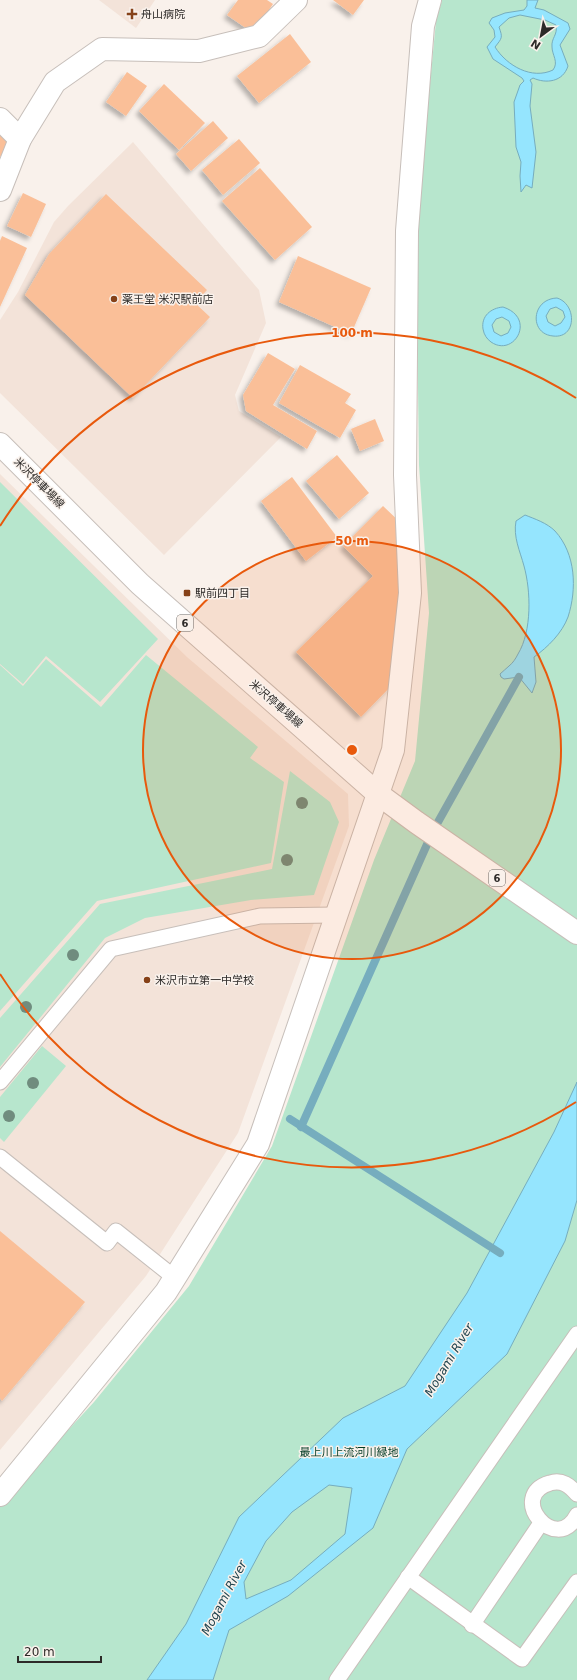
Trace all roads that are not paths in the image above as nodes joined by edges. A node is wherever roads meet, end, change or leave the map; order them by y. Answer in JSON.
{"nodes":[{"id":1,"x":296,"y":0,"type":"edge"},
{"id":2,"x":430,"y":0,"type":"edge"},
{"id":3,"x":0,"y":119,"type":"edge"},
{"id":4,"x":20,"y":139,"type":"junction"},
{"id":5,"x":0,"y":190,"type":"edge"},
{"id":6,"x":0,"y":444,"type":"edge"},
{"id":7,"x":378,"y":794,"type":"junction"},
{"id":8,"x":335,"y":915,"type":"junction"},
{"id":9,"x":577,"y":934,"type":"edge"},
{"id":10,"x":0,"y":1082,"type":"edge"},
{"id":11,"x":0,"y":1157,"type":"edge"},
{"id":12,"x":175,"y":1278,"type":"junction"},
{"id":13,"x":577,"y":1334,"type":"edge"},
{"id":14,"x":575,"y":1486,"type":"edge"},
{"id":15,"x":0,"y":1494,"type":"edge"},
{"id":16,"x":577,"y":1515,"type":"edge"},
{"id":17,"x":541,"y":1523,"type":"junction"},
{"id":18,"x":408,"y":1578,"type":"junction"},
{"id":19,"x":577,"y":1582,"type":"edge"},
{"id":20,"x":472,"y":1625,"type":"junction"},
{"id":21,"x":337,"y":1680,"type":"edge"}],
"edges":[{"from":1,"to":4,"type":"street"},
{"from":2,"to":7,"type":"street"},
{"from":3,"to":4,"type":"street"},
{"from":4,"to":5,"type":"street"},
{"from":6,"to":7,"type":"street","name":"米沢停車場線","number":"6"},
{"from":7,"to":8,"type":"street"},
{"from":7,"to":9,"type":"street","name":"米沢停車場線","number":"6"},
{"from":8,"to":10,"type":"lane"},
{"from":8,"to":12,"type":"street"},
{"from":11,"to":12,"type":"lane"},
{"from":12,"to":15,"type":"street"},
{"from":13,"to":18,"type":"lane"},
{"from":14,"to":17,"type":"lane"},
{"from":16,"to":17,"type":"lane"},
{"from":17,"to":20,"type":"lane"},
{"from":18,"to":20,"type":"lane"},
{"from":18,"to":21,"type":"lane"},
{"from":19,"to":20,"type":"lane"}]}
